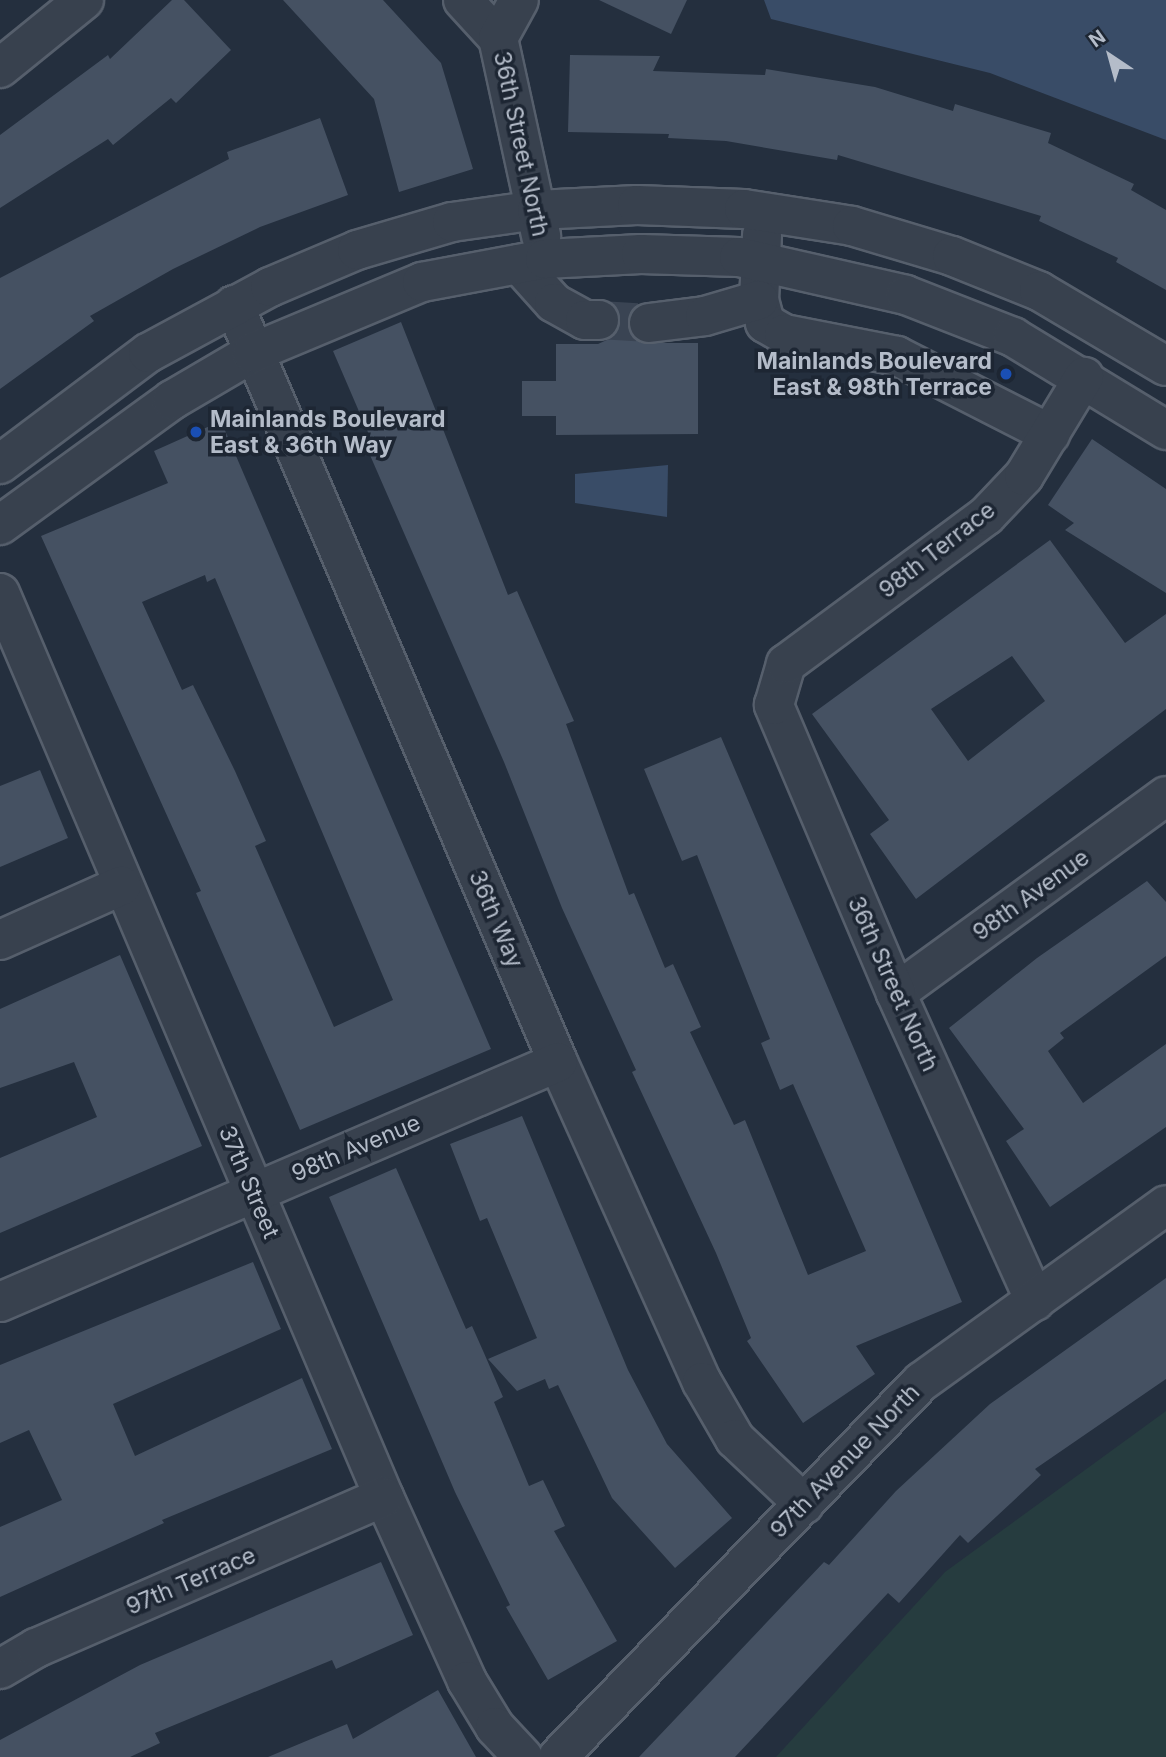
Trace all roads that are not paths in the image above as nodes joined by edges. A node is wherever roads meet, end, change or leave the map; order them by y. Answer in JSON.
{"nodes":[{"id":1,"x":84,"y":0,"type":"edge"},
{"id":2,"x":463,"y":0,"type":"edge"},
{"id":3,"x":519,"y":0,"type":"edge"},
{"id":4,"x":498,"y":38,"type":"junction"},
{"id":5,"x":0,"y":68,"type":"edge"},
{"id":6,"x":537,"y":210,"type":"junction"},
{"id":7,"x":764,"y":212,"type":"junction"},
{"id":8,"x":532,"y":261,"type":"junction"},
{"id":9,"x":760,"y":261,"type":"junction"},
{"id":10,"x":758,"y":300,"type":"junction"},
{"id":11,"x":234,"y":305,"type":"junction"},
{"id":12,"x":599,"y":320,"type":"tunnel mouth"},
{"id":13,"x":649,"y":323,"type":"tunnel mouth"},
{"id":14,"x":253,"y":353,"type":"junction"},
{"id":15,"x":1166,"y":366,"type":"edge"},
{"id":16,"x":1084,"y":377,"type":"junction"},
{"id":17,"x":1166,"y":430,"type":"edge"},
{"id":18,"x":1050,"y":434,"type":"junction"},
{"id":19,"x":0,"y":464,"type":"edge"},
{"id":20,"x":0,"y":526,"type":"edge"},
{"id":21,"x":0,"y":593,"type":"edge"},
{"id":22,"x":786,"y":664,"type":"joint"},
{"id":23,"x":1166,"y":796,"type":"edge"},
{"id":24,"x":121,"y":886,"type":"junction"},
{"id":25,"x":0,"y":940,"type":"edge"},
{"id":26,"x":896,"y":993,"type":"junction"},
{"id":27,"x":558,"y":1062,"type":"junction"},
{"id":28,"x":253,"y":1191,"type":"junction"},
{"id":29,"x":1166,"y":1205,"type":"edge"},
{"id":30,"x":1035,"y":1301,"type":"junction"},
{"id":31,"x":0,"y":1302,"type":"edge"},
{"id":32,"x":384,"y":1497,"type":"junction"},
{"id":33,"x":804,"y":1504,"type":"junction"},
{"id":34,"x":0,"y":1669,"type":"edge"},
{"id":35,"x":523,"y":1757,"type":"edge"},
{"id":36,"x":558,"y":1757,"type":"edge"}],
"edges":[{"from":1,"to":5,"type":"street"},
{"from":2,"to":4,"type":"street","name":"36th Street North"},
{"from":3,"to":4,"type":"street"},
{"from":4,"to":6,"type":"street","name":"36th Street North"},
{"from":6,"to":7,"type":"street"},
{"from":6,"to":8,"type":"street","name":"36th Street North"},
{"from":6,"to":11,"type":"street"},
{"from":7,"to":9,"type":"street"},
{"from":7,"to":15,"type":"street"},
{"from":8,"to":9,"type":"street"},
{"from":8,"to":12,"type":"street"},
{"from":8,"to":14,"type":"street"},
{"from":9,"to":10,"type":"street"},
{"from":9,"to":16,"type":"street"},
{"from":10,"to":13,"type":"street"},
{"from":10,"to":18,"type":"street"},
{"from":11,"to":14,"type":"street","name":"36th Way"},
{"from":11,"to":19,"type":"street"},
{"from":14,"to":20,"type":"street"},
{"from":14,"to":27,"type":"street","name":"36th Way"},
{"from":16,"to":17,"type":"street"},
{"from":16,"to":18,"type":"street","name":"98th Terrace"},
{"from":18,"to":22,"type":"street","name":"98th Terrace"},
{"from":21,"to":24,"type":"street","name":"37th Street"},
{"from":22,"to":26,"type":"street","name":"36th Street North"},
{"from":23,"to":26,"type":"street","name":"98th Avenue"},
{"from":24,"to":25,"type":"street"},
{"from":24,"to":28,"type":"street","name":"37th Street"},
{"from":26,"to":30,"type":"street","name":"36th Street North"},
{"from":27,"to":28,"type":"street","name":"98th Avenue"},
{"from":27,"to":33,"type":"street","name":"36th Way"},
{"from":28,"to":31,"type":"street","name":"98th Avenue"},
{"from":28,"to":32,"type":"street","name":"37th Street"},
{"from":29,"to":30,"type":"street","name":"97th Avenue North"},
{"from":30,"to":33,"type":"street","name":"97th Avenue North"},
{"from":32,"to":34,"type":"street","name":"97th Terrace"},
{"from":32,"to":35,"type":"street","name":"37th Street"},
{"from":33,"to":36,"type":"street","name":"97th Avenue North"}]}
